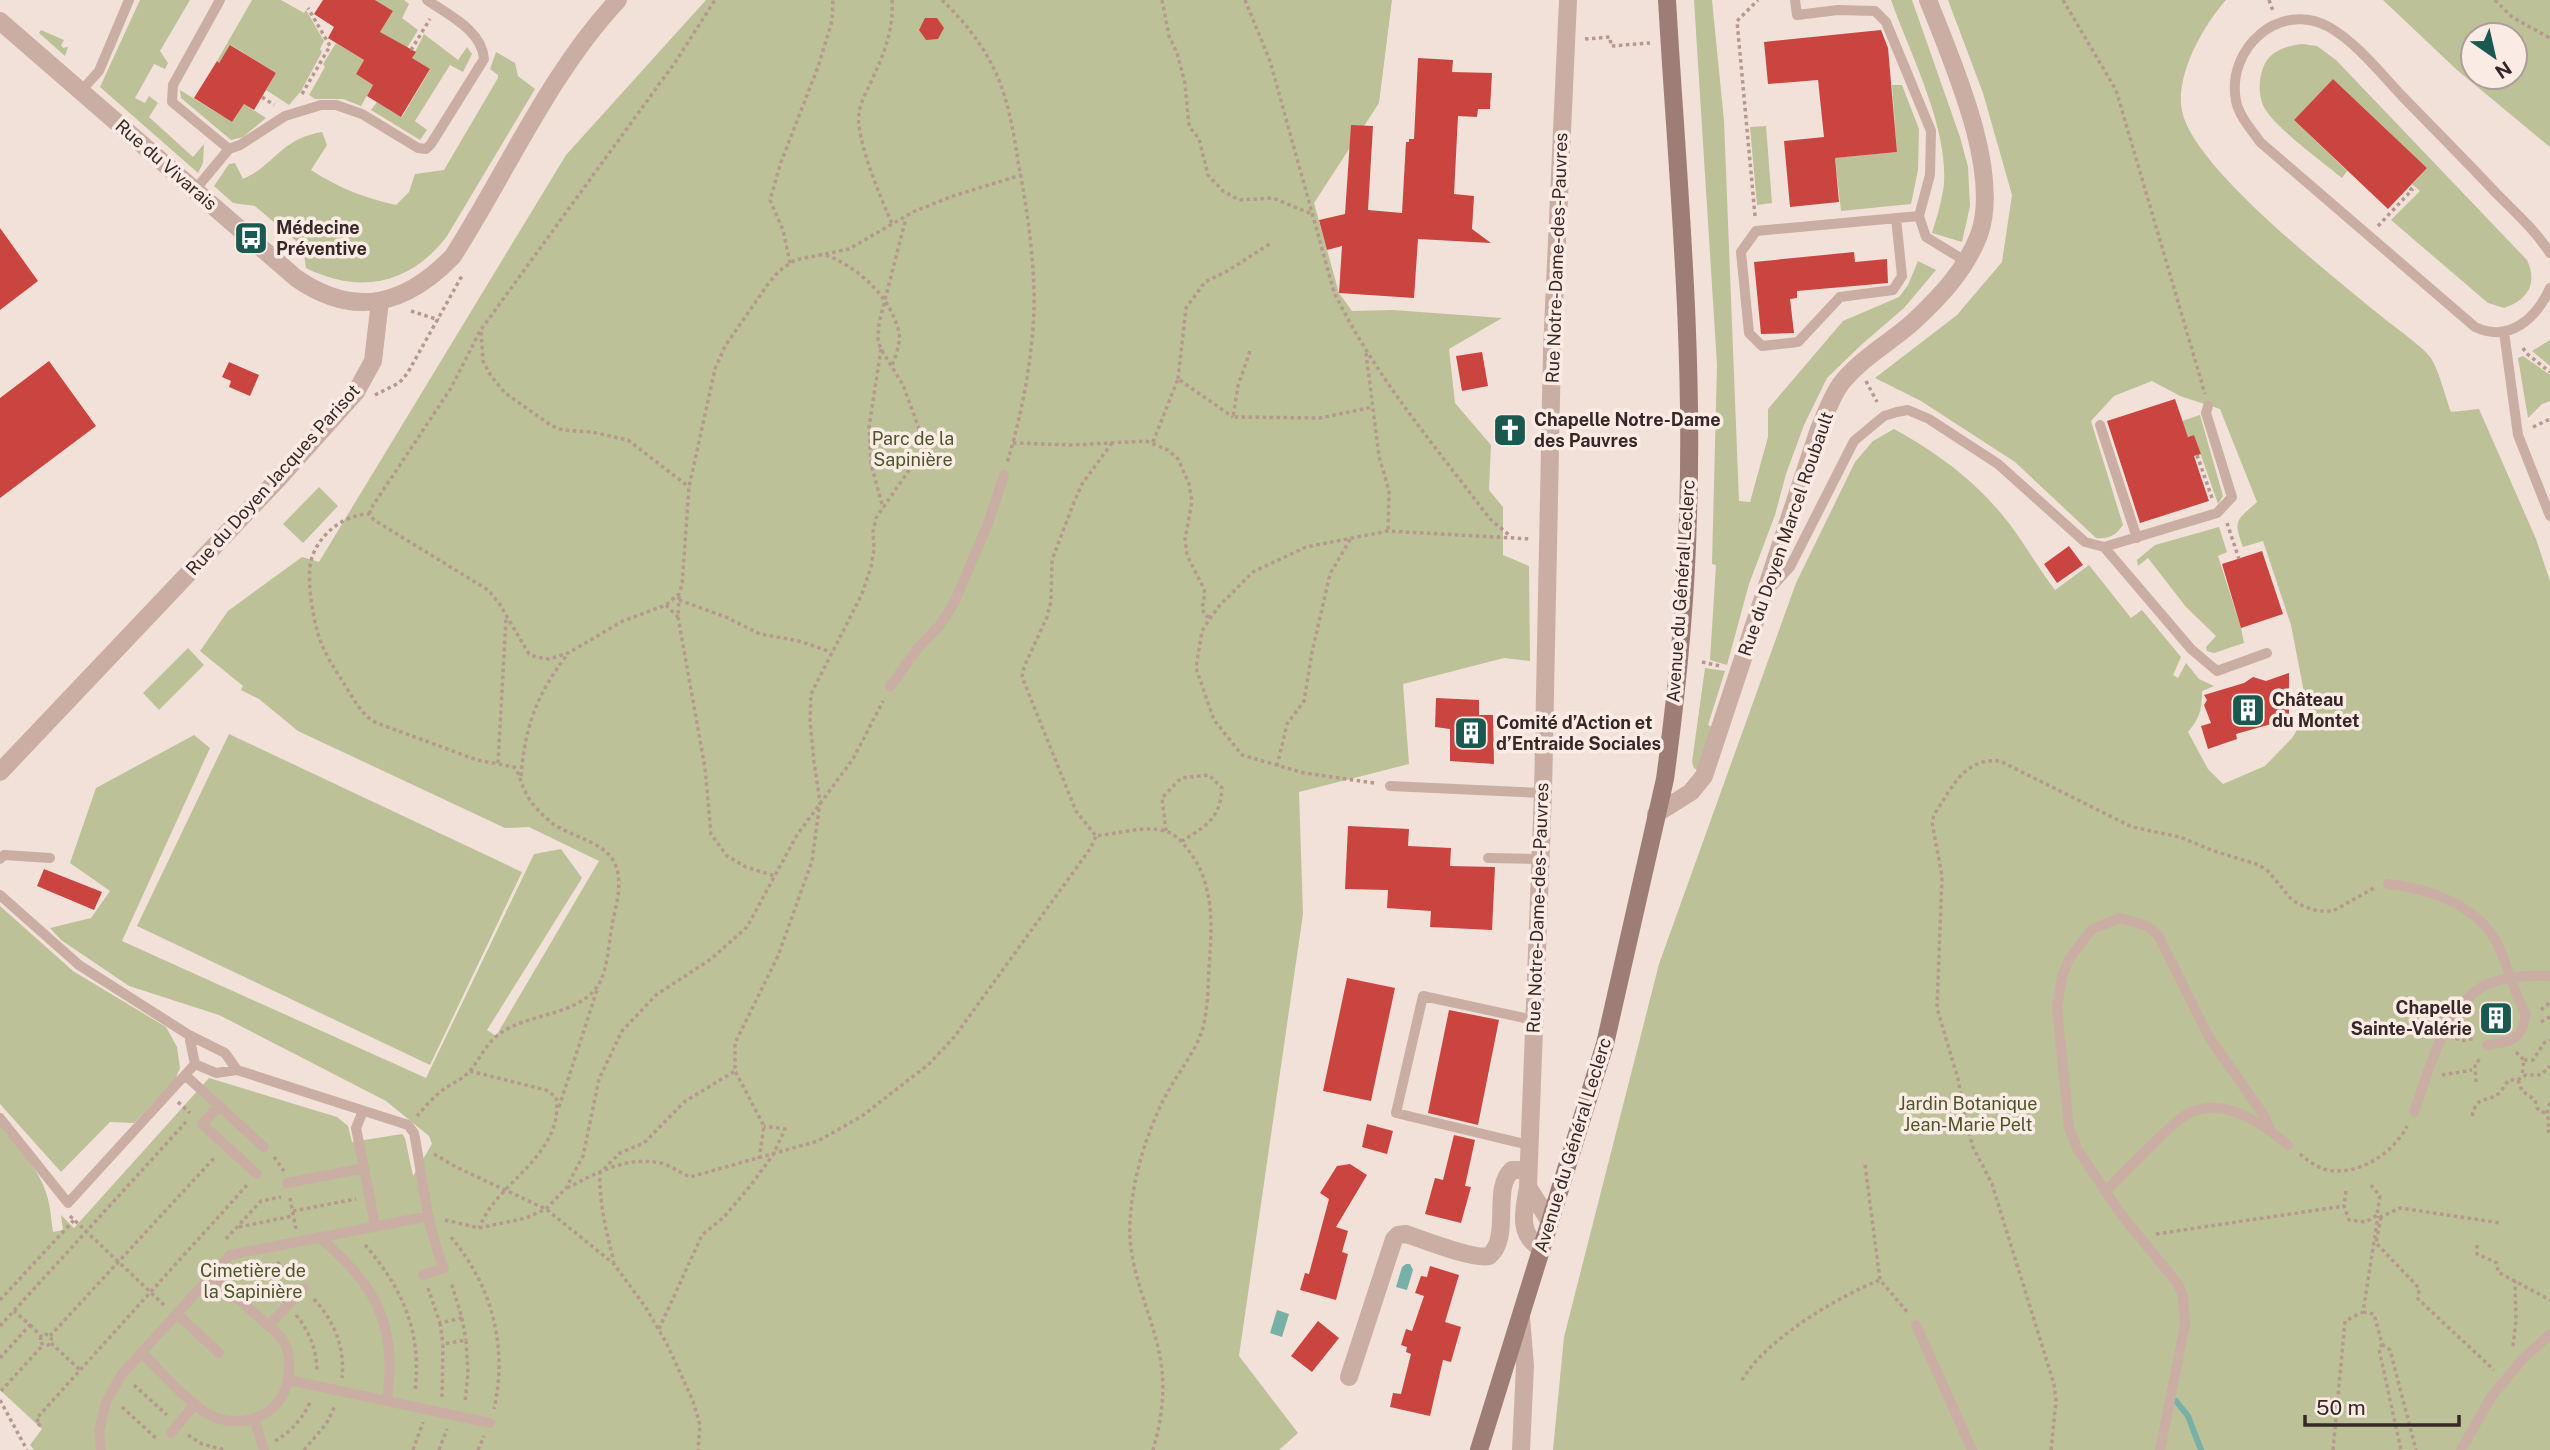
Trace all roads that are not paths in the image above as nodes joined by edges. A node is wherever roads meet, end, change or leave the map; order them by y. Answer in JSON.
{"nodes":[{"id":1,"x":129,"y":0,"type":"edge"},
{"id":2,"x":220,"y":0,"type":"edge"},
{"id":3,"x":427,"y":0,"type":"edge"},
{"id":4,"x":618,"y":0,"type":"edge"},
{"id":5,"x":1568,"y":0,"type":"edge"},
{"id":6,"x":1667,"y":0,"type":"edge"},
{"id":7,"x":1796,"y":0,"type":"edge"},
{"id":8,"x":1928,"y":0,"type":"edge"},
{"id":9,"x":0,"y":21,"type":"edge"},
{"id":10,"x":82,"y":91,"type":"junction"},
{"id":11,"x":229,"y":149,"type":"junction"},
{"id":12,"x":194,"y":191,"type":"junction"},
{"id":13,"x":1919,"y":216,"type":"junction"},
{"id":14,"x":1896,"y":218,"type":"junction"},
{"id":15,"x":2550,"y":253,"type":"edge"},
{"id":16,"x":1967,"y":262,"type":"junction"},
{"id":17,"x":2550,"y":288,"type":"edge"},
{"id":18,"x":389,"y":299,"type":"junction"},
{"id":19,"x":2547,"y":301,"type":"edge"},
{"id":20,"x":2504,"y":332,"type":"junction"},
{"id":21,"x":2208,"y":406,"type":"road end"},
{"id":22,"x":2100,"y":425,"type":"dead end"},
{"id":23,"x":1004,"y":475,"type":"dead end"},
{"id":24,"x":2550,"y":516,"type":"edge"},
{"id":25,"x":2137,"y":538,"type":"junction"},
{"id":26,"x":2104,"y":547,"type":"junction"},
{"id":27,"x":1761,"y":599,"type":"junction"},
{"id":28,"x":2267,"y":653,"type":"dead end"},
{"id":29,"x":890,"y":687,"type":"road end"},
{"id":30,"x":0,"y":772,"type":"edge"},
{"id":31,"x":1390,"y":786,"type":"road end"},
{"id":32,"x":1543,"y":793,"type":"junction"},
{"id":33,"x":1656,"y":814,"type":"junction"},
{"id":34,"x":50,"y":858,"type":"dead end"},
{"id":35,"x":1488,"y":858,"type":"dead end"},
{"id":36,"x":0,"y":859,"type":"edge"},
{"id":37,"x":1541,"y":859,"type":"junction"},
{"id":38,"x":2389,"y":884,"type":"dead end"},
{"id":39,"x":0,"y":895,"type":"edge"},
{"id":40,"x":2550,"y":976,"type":"edge"},
{"id":41,"x":2510,"y":977,"type":"junction"},
{"id":42,"x":1534,"y":1020,"type":"junction"},
{"id":43,"x":189,"y":1035,"type":"junction"},
{"id":44,"x":2487,"y":1045,"type":"road end"},
{"id":45,"x":195,"y":1065,"type":"junction"},
{"id":46,"x":237,"y":1070,"type":"junction"},
{"id":47,"x":185,"y":1076,"type":"junction"},
{"id":48,"x":219,"y":1106,"type":"junction"},
{"id":49,"x":363,"y":1111,"type":"junction"},
{"id":50,"x":2414,"y":1112,"type":"road end"},
{"id":51,"x":0,"y":1118,"type":"edge"},
{"id":52,"x":2270,"y":1129,"type":"junction"},
{"id":53,"x":1529,"y":1145,"type":"junction"},
{"id":54,"x":2288,"y":1145,"type":"road end"},
{"id":55,"x":264,"y":1147,"type":"dead end"},
{"id":56,"x":365,"y":1168,"type":"junction"},
{"id":57,"x":257,"y":1174,"type":"road end"},
{"id":58,"x":1528,"y":1179,"type":"junction"},
{"id":59,"x":287,"y":1183,"type":"dead end"},
{"id":60,"x":2105,"y":1192,"type":"junction"},
{"id":61,"x":429,"y":1216,"type":"junction"},
{"id":62,"x":1550,"y":1222,"type":"junction"},
{"id":63,"x":375,"y":1225,"type":"junction"},
{"id":64,"x":319,"y":1237,"type":"junction"},
{"id":65,"x":1541,"y":1248,"type":"junction"},
{"id":66,"x":423,"y":1275,"type":"road end"},
{"id":67,"x":212,"y":1276,"type":"junction"},
{"id":68,"x":304,"y":1288,"type":"road end"},
{"id":69,"x":1520,"y":1313,"type":"junction"},
{"id":70,"x":176,"y":1315,"type":"junction"},
{"id":71,"x":1916,"y":1325,"type":"road end"},
{"id":72,"x":268,"y":1326,"type":"junction"},
{"id":73,"x":2550,"y":1334,"type":"edge"},
{"id":74,"x":142,"y":1353,"type":"junction"},
{"id":75,"x":219,"y":1353,"type":"dead end"},
{"id":76,"x":1349,"y":1377,"type":"dead end"},
{"id":77,"x":289,"y":1380,"type":"junction"},
{"id":78,"x":387,"y":1401,"type":"junction"},
{"id":79,"x":195,"y":1404,"type":"junction"},
{"id":80,"x":254,"y":1419,"type":"junction"},
{"id":81,"x":490,"y":1423,"type":"road end"},
{"id":82,"x":170,"y":1433,"type":"dead end"},
{"id":83,"x":101,"y":1450,"type":"edge"},
{"id":84,"x":264,"y":1450,"type":"edge"},
{"id":85,"x":1479,"y":1450,"type":"edge"},
{"id":86,"x":1521,"y":1450,"type":"edge"},
{"id":87,"x":1972,"y":1450,"type":"edge"},
{"id":88,"x":2160,"y":1450,"type":"edge"},
{"id":89,"x":2461,"y":1450,"type":"edge"}],
"edges":[{"from":1,"to":10,"type":"lane"},
{"from":2,"to":11,"type":"lane"},
{"from":3,"to":11,"type":"lane"},
{"from":4,"to":18,"type":"street"},
{"from":5,"to":32,"type":"street","name":"Rue Notre-Dame-des-Pauvres"},
{"from":6,"to":33,"type":"main road","name":"Avenue du Général Leclerc"},
{"from":7,"to":13,"type":"lane"},
{"from":8,"to":16,"type":"street","name":"Rue du Doyen Marcel Roubault"},
{"from":9,"to":10,"type":"street","name":"Rue du Vivarais"},
{"from":10,"to":12,"type":"street","name":"Rue du Vivarais"},
{"from":11,"to":12,"type":"lane"},
{"from":12,"to":18,"type":"street","name":"Rue du Vivarais"},
{"from":13,"to":14,"type":"lane"},
{"from":13,"to":16,"type":"lane"},
{"from":14,"to":14,"type":"lane"},
{"from":15,"to":20,"type":"lane"},
{"from":16,"to":27,"type":"street","name":"Rue du Doyen Marcel Roubault"},
{"from":17,"to":19,"type":"lane"},
{"from":18,"to":30,"type":"street","name":"Rue du Doyen Jacques Parisot"},
{"from":19,"to":20,"type":"lane"},
{"from":20,"to":24,"type":"lane"},
{"from":21,"to":25,"type":"lane"},
{"from":22,"to":25,"type":"lane"},
{"from":23,"to":29,"type":"lane"},
{"from":25,"to":26,"type":"lane"},
{"from":26,"to":27,"type":"lane"},
{"from":26,"to":28,"type":"lane"},
{"from":27,"to":33,"type":"street","name":"Rue du Doyen Marcel Roubault"},
{"from":31,"to":32,"type":"lane"},
{"from":32,"to":37,"type":"street","name":"Rue Notre-Dame-des-Pauvres"},
{"from":33,"to":62,"type":"main road","name":"Avenue du Général Leclerc"},
{"from":34,"to":36,"type":"lane"},
{"from":35,"to":37,"type":"lane"},
{"from":37,"to":42,"type":"street","name":"Rue Notre-Dame-des-Pauvres"},
{"from":38,"to":41,"type":"lane"},
{"from":39,"to":43,"type":"lane"},
{"from":40,"to":41,"type":"lane"},
{"from":41,"to":44,"type":"lane"},
{"from":41,"to":50,"type":"lane"},
{"from":42,"to":53,"type":"street","name":"Rue Notre-Dame-des-Pauvres"},
{"from":42,"to":53,"type":"lane"},
{"from":43,"to":45,"type":"lane"},
{"from":43,"to":46,"type":"lane"},
{"from":45,"to":46,"type":"lane"},
{"from":45,"to":47,"type":"lane"},
{"from":46,"to":49,"type":"lane"},
{"from":47,"to":48,"type":"lane"},
{"from":47,"to":51,"type":"lane"},
{"from":48,"to":55,"type":"lane"},
{"from":48,"to":57,"type":"lane"},
{"from":49,"to":56,"type":"lane"},
{"from":49,"to":61,"type":"lane"},
{"from":52,"to":54,"type":"lane"},
{"from":52,"to":60,"type":"lane"},
{"from":52,"to":60,"type":"lane"},
{"from":53,"to":58,"type":"street","name":"Rue Notre-Dame-des-Pauvres"},
{"from":56,"to":59,"type":"lane"},
{"from":56,"to":63,"type":"lane"},
{"from":58,"to":62,"type":"street"},
{"from":58,"to":65,"type":"street","name":"Rue Notre-Dame-des-Pauvres"},
{"from":58,"to":76,"type":"street"},
{"from":60,"to":88,"type":"lane"},
{"from":61,"to":63,"type":"lane"},
{"from":61,"to":66,"type":"lane"},
{"from":62,"to":65,"type":"main road","name":"Avenue du Général Leclerc"},
{"from":63,"to":64,"type":"lane"},
{"from":64,"to":67,"type":"lane"},
{"from":64,"to":78,"type":"lane"},
{"from":65,"to":69,"type":"main road","name":"Avenue du Général Leclerc"},
{"from":67,"to":70,"type":"lane"},
{"from":67,"to":72,"type":"lane"},
{"from":68,"to":72,"type":"lane"},
{"from":69,"to":85,"type":"main road","name":"Avenue du Général Leclerc"},
{"from":69,"to":86,"type":"street"},
{"from":70,"to":74,"type":"lane"},
{"from":70,"to":75,"type":"lane"},
{"from":71,"to":87,"type":"lane"},
{"from":72,"to":77,"type":"lane"},
{"from":73,"to":89,"type":"lane"},
{"from":74,"to":79,"type":"lane"},
{"from":74,"to":83,"type":"lane"},
{"from":77,"to":78,"type":"lane"},
{"from":77,"to":80,"type":"lane"},
{"from":78,"to":81,"type":"lane"},
{"from":79,"to":80,"type":"lane"},
{"from":79,"to":82,"type":"lane"},
{"from":80,"to":84,"type":"lane"}]}
